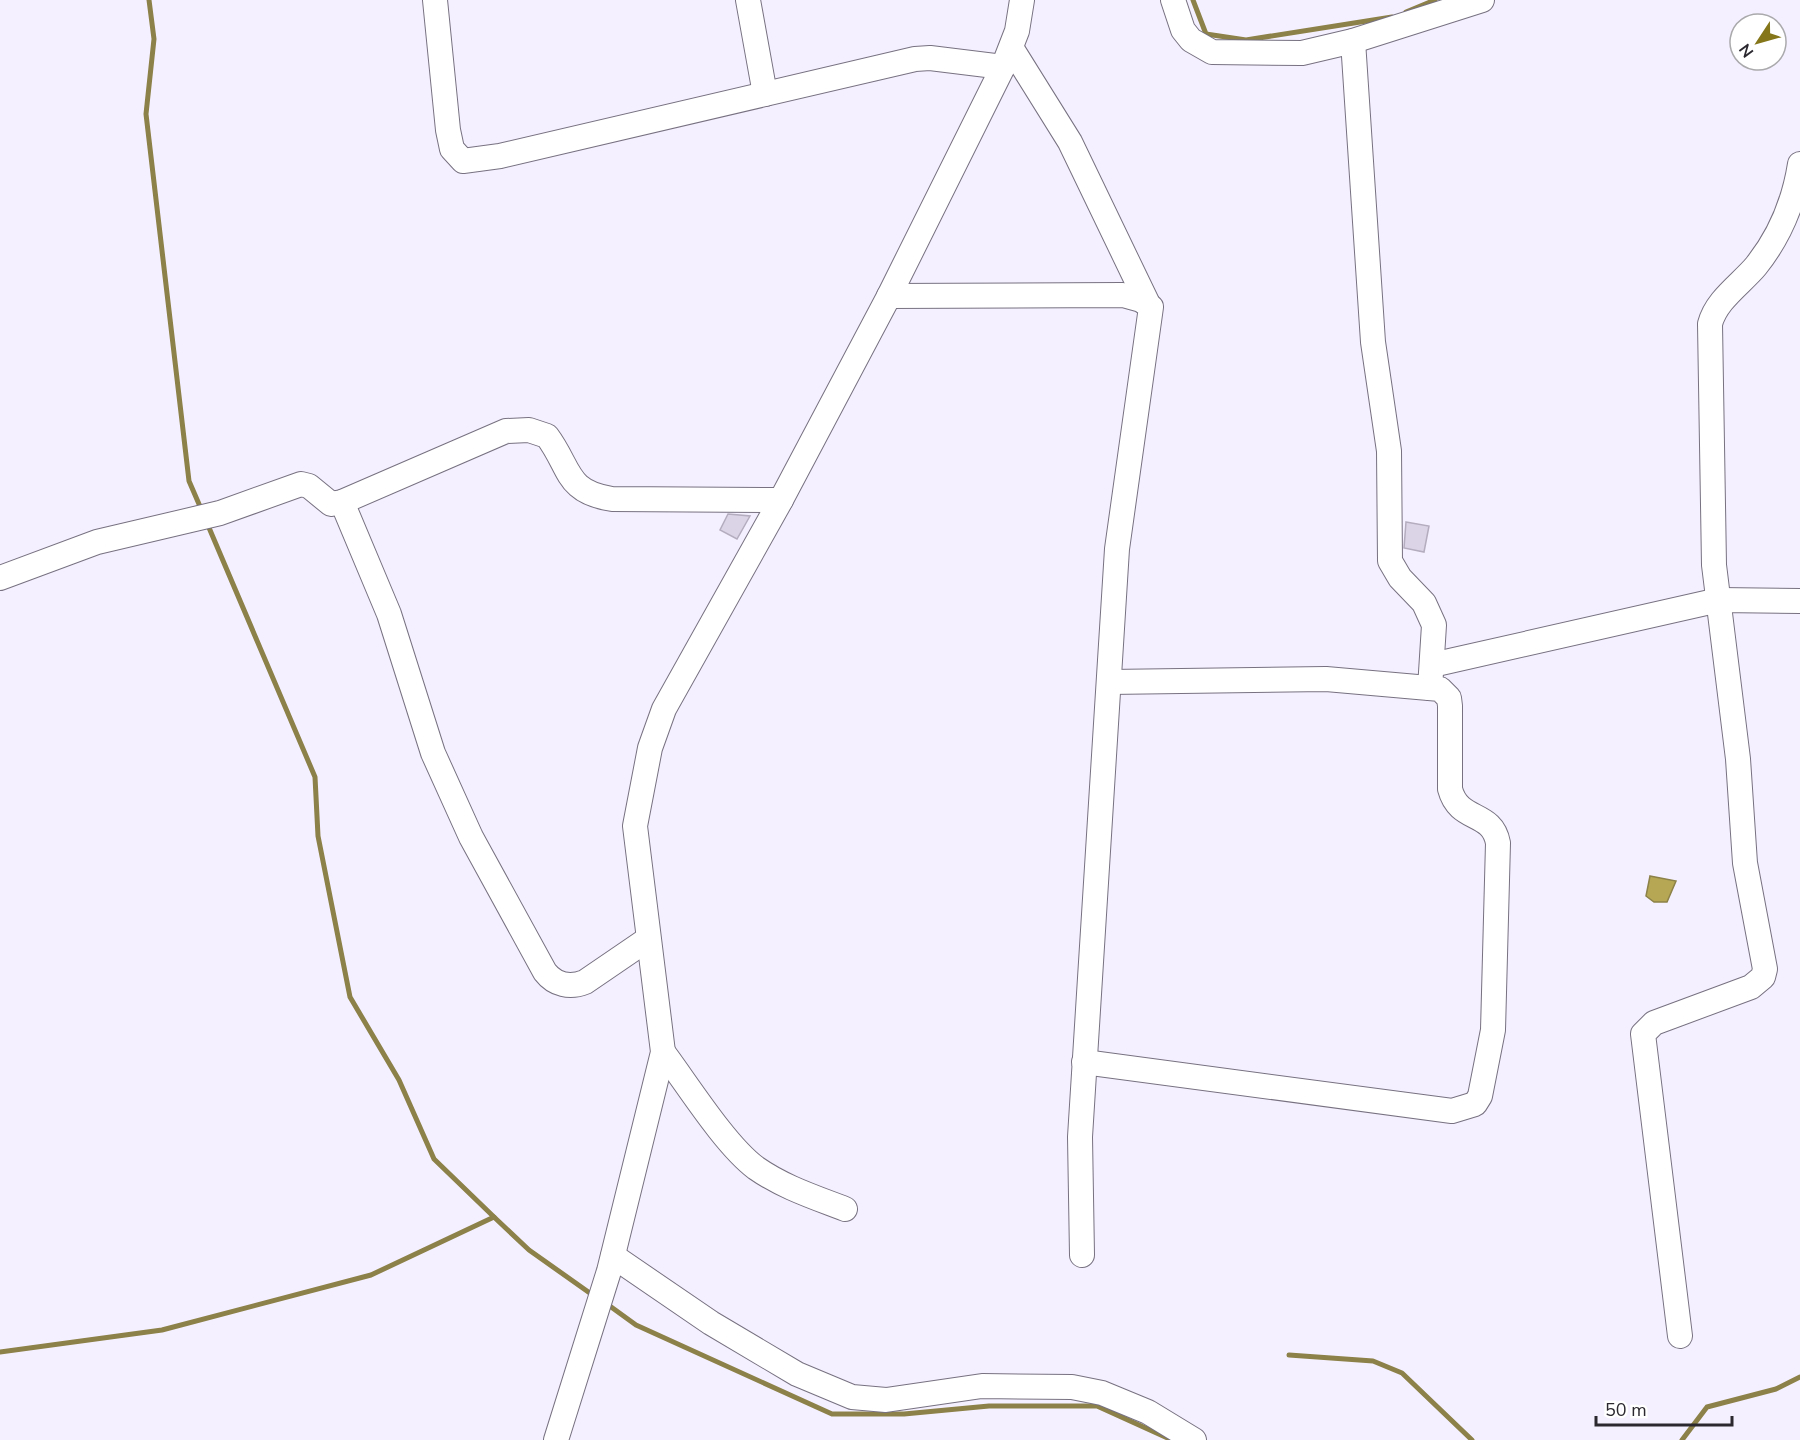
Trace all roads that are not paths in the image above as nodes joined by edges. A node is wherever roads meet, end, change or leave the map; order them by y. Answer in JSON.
{"nodes":[{"id":1,"x":435,"y":0,"type":"edge"},
{"id":2,"x":748,"y":0,"type":"edge"},
{"id":3,"x":1022,"y":0,"type":"edge"},
{"id":4,"x":1173,"y":0,"type":"edge"},
{"id":5,"x":1482,"y":0,"type":"edge"},
{"id":6,"x":1353,"y":41,"type":"junction"},
{"id":7,"x":1007,"y":58,"type":"junction"},
{"id":8,"x":765,"y":94,"type":"junction"},
{"id":9,"x":1800,"y":164,"type":"edge"},
{"id":10,"x":889,"y":296,"type":"junction"},
{"id":11,"x":1147,"y":302,"type":"junction"},
{"id":12,"x":781,"y":500,"type":"junction"},
{"id":13,"x":342,"y":502,"type":"junction"},
{"id":14,"x":0,"y":578,"type":"edge"},
{"id":15,"x":1719,"y":600,"type":"junction"},
{"id":16,"x":1800,"y":601,"type":"edge"},
{"id":17,"x":1431,"y":677,"type":"junction"},
{"id":18,"x":1109,"y":682,"type":"junction"},
{"id":19,"x":648,"y":939,"type":"junction"},
{"id":20,"x":663,"y":1052,"type":"junction"},
{"id":21,"x":1084,"y":1062,"type":"junction"},
{"id":22,"x":845,"y":1209,"type":"dead end"},
{"id":23,"x":1083,"y":1255,"type":"dead end"},
{"id":24,"x":611,"y":1264,"type":"junction"},
{"id":25,"x":1680,"y":1336,"type":"dead end"},
{"id":26,"x":556,"y":1440,"type":"edge"},
{"id":27,"x":1194,"y":1440,"type":"edge"}],
"edges":[{"from":1,"to":8,"type":"street"},
{"from":2,"to":8,"type":"street"},
{"from":3,"to":7,"type":"street"},
{"from":4,"to":6,"type":"street"},
{"from":5,"to":6,"type":"street"},
{"from":6,"to":17,"type":"street"},
{"from":7,"to":8,"type":"street"},
{"from":7,"to":10,"type":"street"},
{"from":7,"to":11,"type":"street"},
{"from":9,"to":15,"type":"street"},
{"from":10,"to":11,"type":"street"},
{"from":10,"to":12,"type":"street"},
{"from":11,"to":18,"type":"street"},
{"from":12,"to":13,"type":"street"},
{"from":12,"to":19,"type":"street"},
{"from":13,"to":14,"type":"street"},
{"from":13,"to":19,"type":"street"},
{"from":15,"to":16,"type":"street"},
{"from":15,"to":17,"type":"street"},
{"from":15,"to":25,"type":"street"},
{"from":17,"to":18,"type":"street"},
{"from":17,"to":21,"type":"street"},
{"from":18,"to":21,"type":"street"},
{"from":19,"to":20,"type":"street"},
{"from":20,"to":22,"type":"street"},
{"from":20,"to":24,"type":"street"},
{"from":21,"to":23,"type":"street"},
{"from":24,"to":26,"type":"street"},
{"from":24,"to":27,"type":"street"}]}
